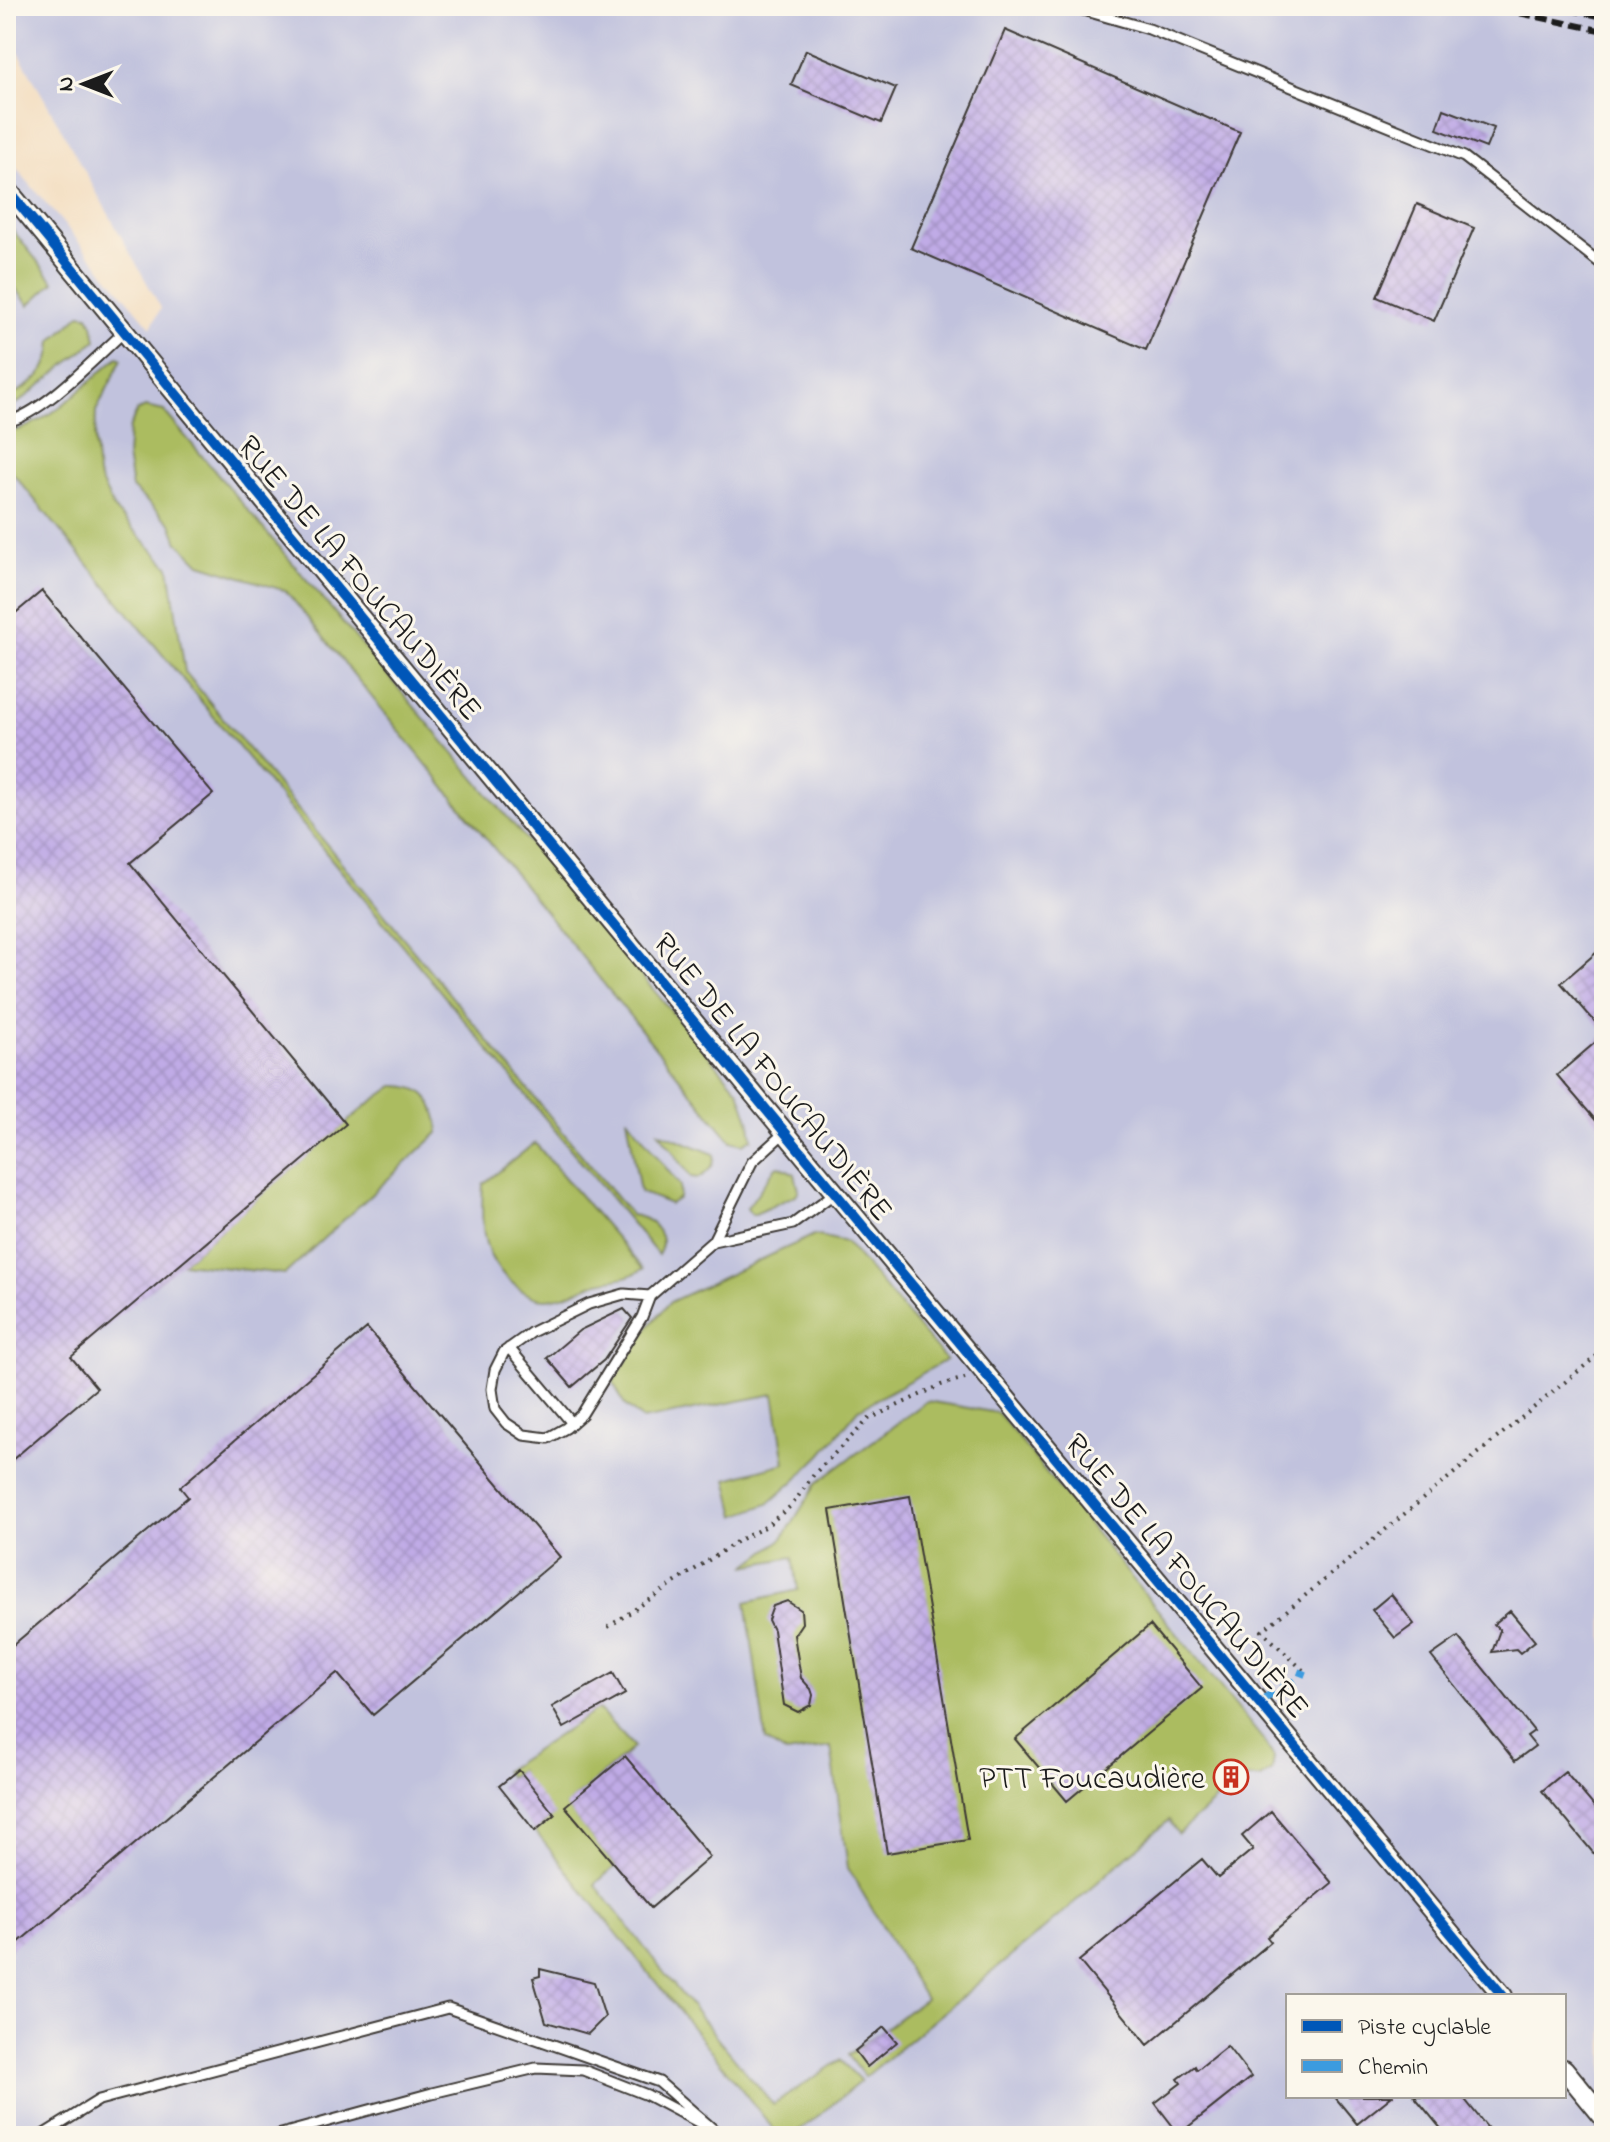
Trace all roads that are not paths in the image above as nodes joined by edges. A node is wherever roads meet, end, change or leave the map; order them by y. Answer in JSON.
{"nodes":[{"id":1,"x":1069,"y":6,"type":"edge"},
{"id":2,"x":6,"y":188,"type":"edge"},
{"id":3,"x":1604,"y":266,"type":"edge"},
{"id":4,"x":125,"y":331,"type":"junction"},
{"id":5,"x":6,"y":422,"type":"edge"},
{"id":6,"x":785,"y":1132,"type":"junction"},
{"id":7,"x":835,"y":1193,"type":"junction"},
{"id":8,"x":713,"y":1241,"type":"junction"},
{"id":9,"x":650,"y":1296,"type":"junction"},
{"id":10,"x":509,"y":1348,"type":"junction"},
{"id":11,"x":572,"y":1423,"type":"junction"},
{"id":12,"x":1501,"y":1994,"type":"edge"},
{"id":13,"x":1566,"y":2071,"type":"edge"},
{"id":14,"x":1604,"y":2118,"type":"edge"},
{"id":15,"x":715,"y":2131,"type":"junction"},
{"id":16,"x":41,"y":2136,"type":"edge"},
{"id":17,"x":274,"y":2136,"type":"edge"},
{"id":18,"x":731,"y":2136,"type":"edge"}],
"edges":[{"from":1,"to":3,"type":"lane"},
{"from":2,"to":4,"type":"street","name":"RUE DE LA FOUCAUDIÈRE"},
{"from":4,"to":5,"type":"lane"},
{"from":4,"to":6,"type":"street","name":"RUE DE LA FOUCAUDIÈRE"},
{"from":6,"to":7,"type":"street","name":"RUE DE LA FOUCAUDIÈRE"},
{"from":6,"to":8,"type":"lane"},
{"from":7,"to":8,"type":"lane"},
{"from":7,"to":12,"type":"street","name":"RUE DE LA FOUCAUDIÈRE"},
{"from":8,"to":9,"type":"lane"},
{"from":9,"to":10,"type":"lane"},
{"from":9,"to":11,"type":"lane"},
{"from":10,"to":11,"type":"lane"},
{"from":10,"to":11,"type":"lane"},
{"from":13,"to":14,"type":"street"},
{"from":15,"to":16,"type":"lane"},
{"from":15,"to":17,"type":"lane"},
{"from":15,"to":18,"type":"lane"}]}
